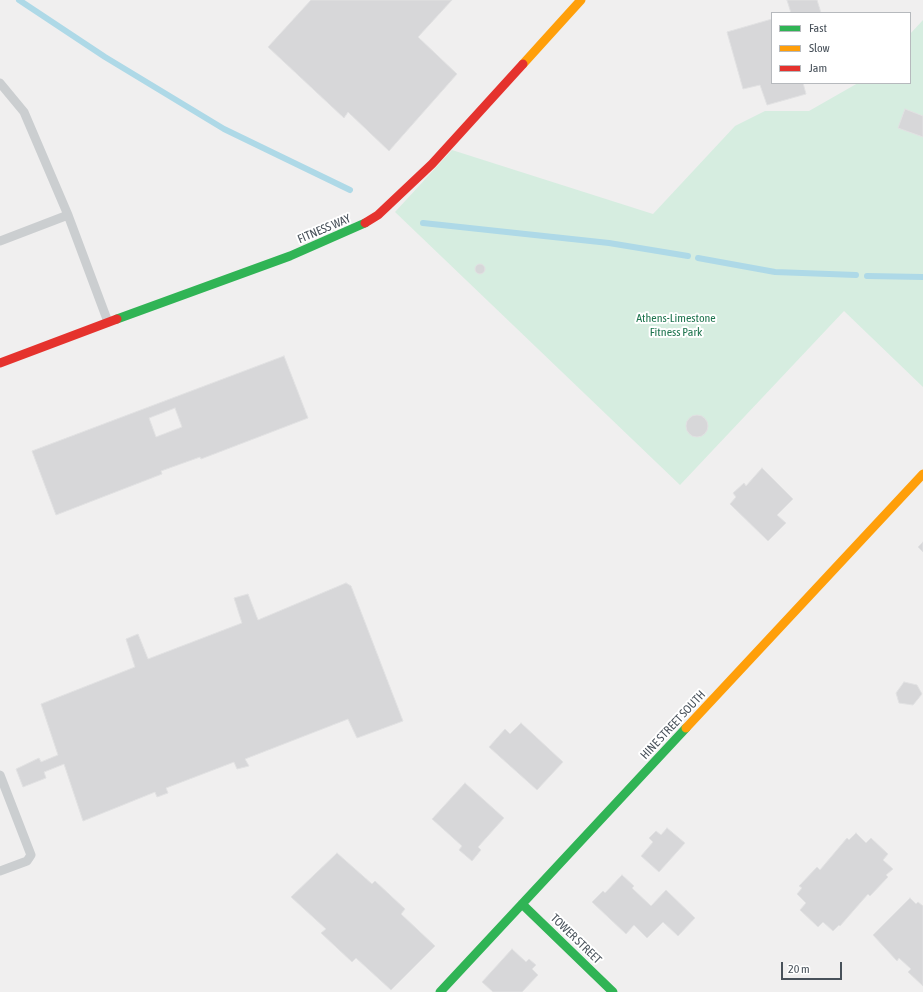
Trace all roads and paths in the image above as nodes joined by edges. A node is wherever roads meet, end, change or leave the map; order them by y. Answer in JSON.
{"nodes":[{"id":1,"x":581,"y":0,"type":"edge"},
{"id":2,"x":0,"y":83,"type":"edge"},
{"id":3,"x":68,"y":215,"type":"junction"},
{"id":4,"x":0,"y":241,"type":"edge"},
{"id":5,"x":108,"y":322,"type":"junction"},
{"id":6,"x":0,"y":363,"type":"edge"},
{"id":7,"x":923,"y":474,"type":"edge"},
{"id":8,"x":0,"y":775,"type":"edge"},
{"id":9,"x":0,"y":871,"type":"edge"},
{"id":10,"x":522,"y":904,"type":"junction"},
{"id":11,"x":440,"y":992,"type":"edge"},
{"id":12,"x":613,"y":992,"type":"edge"}],
"edges":[{"from":1,"to":5,"type":"street","name":"FITNESS WAY"},
{"from":2,"to":3,"type":"lane"},
{"from":3,"to":4,"type":"lane"},
{"from":3,"to":5,"type":"lane"},
{"from":5,"to":6,"type":"street","name":"FITNESS WAY"},
{"from":7,"to":10,"type":"street","name":"HINE STREET SOUTH"},
{"from":8,"to":9,"type":"lane"},
{"from":10,"to":11,"type":"street","name":"HINE STREET SOUTH"},
{"from":10,"to":12,"type":"street","name":"TOWER STREET"}]}
